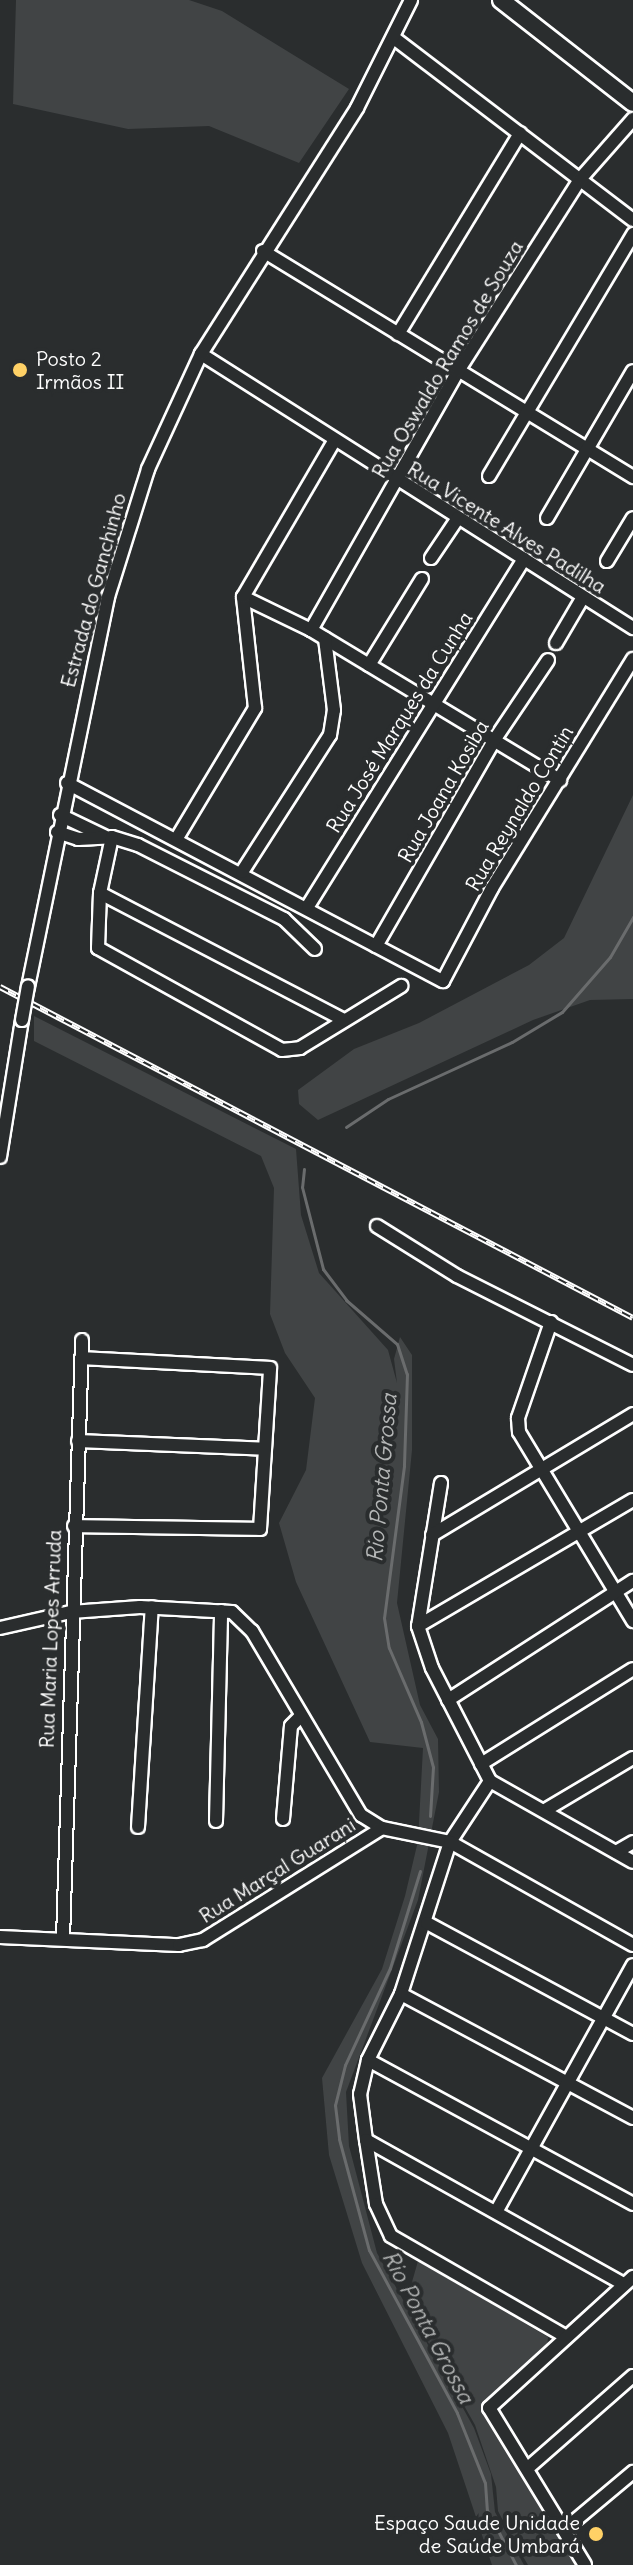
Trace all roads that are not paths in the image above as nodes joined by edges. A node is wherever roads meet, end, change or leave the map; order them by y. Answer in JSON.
{"nodes":[{"id":1,"x":411,"y":0,"type":"edge"},
{"id":2,"x":501,"y":0,"type":"edge"},
{"id":3,"x":394,"y":38,"type":"junction"},
{"id":4,"x":633,"y":103,"type":"edge"},
{"id":5,"x":633,"y":119,"type":"edge"},
{"id":6,"x":520,"y":133,"type":"junction"},
{"id":7,"x":581,"y":178,"type":"junction"},
{"id":8,"x":633,"y":220,"type":"edge"},
{"id":9,"x":633,"y":234,"type":"edge"},
{"id":10,"x":263,"y":251,"type":"junction"},
{"id":11,"x":398,"y":334,"type":"junction"},
{"id":12,"x":201,"y":354,"type":"junction"},
{"id":13,"x":458,"y":371,"type":"junction"},
{"id":14,"x":633,"y":371,"type":"edge"},
{"id":15,"x":526,"y":412,"type":"junction"},
{"id":16,"x":334,"y":441,"type":"junction"},
{"id":17,"x":587,"y":449,"type":"junction"},
{"id":18,"x":489,"y":476,"type":"dead end"},
{"id":19,"x":633,"y":477,"type":"edge"},
{"id":20,"x":396,"y":482,"type":"junction"},
{"id":21,"x":458,"y":518,"type":"junction"},
{"id":22,"x":547,"y":518,"type":"dead end"},
{"id":23,"x":633,"y":518,"type":"edge"},
{"id":24,"x":431,"y":558,"type":"dead end"},
{"id":25,"x":524,"y":559,"type":"junction"},
{"id":26,"x":607,"y":561,"type":"dead end"},
{"id":27,"x":422,"y":579,"type":"dead end"},
{"id":28,"x":243,"y":597,"type":"junction"},
{"id":29,"x":583,"y":597,"type":"junction"},
{"id":30,"x":633,"y":628,"type":"edge"},
{"id":31,"x":311,"y":630,"type":"junction"},
{"id":32,"x":325,"y":639,"type":"junction"},
{"id":33,"x":556,"y":643,"type":"dead end"},
{"id":34,"x":633,"y":659,"type":"edge"},
{"id":35,"x":548,"y":660,"type":"dead end"},
{"id":36,"x":369,"y":665,"type":"junction"},
{"id":37,"x":432,"y":702,"type":"junction"},
{"id":38,"x":495,"y":739,"type":"junction"},
{"id":39,"x":560,"y":780,"type":"junction"},
{"id":40,"x":67,"y":783,"type":"junction"},
{"id":41,"x":60,"y":815,"type":"junction"},
{"id":42,"x":57,"y":832,"type":"junction"},
{"id":43,"x":89,"y":833,"type":"junction"},
{"id":44,"x":108,"y":836,"type":"junction"},
{"id":45,"x":177,"y":838,"type":"junction"},
{"id":46,"x":242,"y":872,"type":"junction"},
{"id":47,"x":100,"y":893,"type":"junction"},
{"id":48,"x":308,"y":906,"type":"junction"},
{"id":49,"x":376,"y":946,"type":"junction"},
{"id":50,"x":315,"y":949,"type":"dead end"},
{"id":51,"x":401,"y":986,"type":"dead end"},
{"id":52,"x":344,"y":1020,"type":"junction"},
{"id":53,"x":0,"y":1157,"type":"edge"},
{"id":54,"x":377,"y":1226,"type":"dead end"},
{"id":55,"x":551,"y":1322,"type":"junction"},
{"id":56,"x":82,"y":1340,"type":"dead end"},
{"id":57,"x":81,"y":1358,"type":"junction"},
{"id":58,"x":633,"y":1365,"type":"edge"},
{"id":59,"x":633,"y":1414,"type":"edge"},
{"id":60,"x":78,"y":1441,"type":"junction"},
{"id":61,"x":265,"y":1449,"type":"junction"},
{"id":62,"x":539,"y":1469,"type":"junction"},
{"id":63,"x":441,"y":1483,"type":"dead end"},
{"id":64,"x":633,"y":1500,"type":"edge"},
{"id":65,"x":74,"y":1526,"type":"junction"},
{"id":66,"x":578,"y":1533,"type":"junction"},
{"id":67,"x":432,"y":1535,"type":"junction"},
{"id":68,"x":633,"y":1581,"type":"edge"},
{"id":69,"x":615,"y":1592,"type":"junction"},
{"id":70,"x":152,"y":1607,"type":"junction"},
{"id":71,"x":221,"y":1611,"type":"junction"},
{"id":72,"x":71,"y":1612,"type":"junction"},
{"id":73,"x":633,"y":1621,"type":"edge"},
{"id":74,"x":418,"y":1626,"type":"junction"},
{"id":75,"x":0,"y":1628,"type":"edge"},
{"id":76,"x":633,"y":1669,"type":"edge"},
{"id":77,"x":448,"y":1700,"type":"junction"},
{"id":78,"x":301,"y":1716,"type":"junction"},
{"id":79,"x":633,"y":1758,"type":"edge"},
{"id":80,"x":481,"y":1764,"type":"junction"},
{"id":81,"x":490,"y":1781,"type":"junction"},
{"id":82,"x":547,"y":1809,"type":"junction"},
{"id":83,"x":283,"y":1819,"type":"dead end"},
{"id":84,"x":216,"y":1821,"type":"dead end"},
{"id":85,"x":138,"y":1827,"type":"dead end"},
{"id":86,"x":382,"y":1828,"type":"junction"},
{"id":87,"x":450,"y":1842,"type":"junction"},
{"id":88,"x":633,"y":1842,"type":"edge"},
{"id":89,"x":616,"y":1852,"type":"junction"},
{"id":90,"x":633,"y":1862,"type":"edge"},
{"id":91,"x":427,"y":1923,"type":"junction"},
{"id":92,"x":0,"y":1937,"type":"edge"},
{"id":93,"x":63,"y":1939,"type":"junction"},
{"id":94,"x":633,"y":1945,"type":"edge"},
{"id":95,"x":633,"y":1965,"type":"edge"},
{"id":96,"x":401,"y":1994,"type":"junction"},
{"id":97,"x":605,"y":2018,"type":"junction"},
{"id":98,"x":633,"y":2034,"type":"edge"},
{"id":99,"x":368,"y":2060,"type":"junction"},
{"id":100,"x":570,"y":2082,"type":"junction"},
{"id":101,"x":633,"y":2118,"type":"edge"},
{"id":102,"x":366,"y":2140,"type":"junction"},
{"id":103,"x":532,"y":2147,"type":"junction"},
{"id":104,"x":633,"y":2204,"type":"edge"},
{"id":105,"x":496,"y":2212,"type":"junction"},
{"id":106,"x":629,"y":2280,"type":"edge"},
{"id":107,"x":565,"y":2336,"type":"junction"},
{"id":108,"x":633,"y":2376,"type":"edge"},
{"id":109,"x":529,"y":2467,"type":"junction"},
{"id":110,"x":633,"y":2472,"type":"edge"},
{"id":111,"x":565,"y":2529,"type":"junction"},
{"id":112,"x":585,"y":2565,"type":"edge"}],
"edges":[{"from":1,"to":3,"type":"street","name":"Estrada do Ganchinho"},
{"from":2,"to":4,"type":"main road"},
{"from":3,"to":6,"type":"street"},
{"from":3,"to":10,"type":"street","name":"Estrada do Ganchinho"},
{"from":5,"to":7,"type":"street","name":"Rua Oswaldo Ramos de Souza"},
{"from":6,"to":7,"type":"street"},
{"from":6,"to":11,"type":"street"},
{"from":7,"to":8,"type":"street"},
{"from":7,"to":13,"type":"street","name":"Rua Oswaldo Ramos de Souza"},
{"from":9,"to":15,"type":"street"},
{"from":10,"to":11,"type":"street"},
{"from":10,"to":12,"type":"street","name":"Estrada do Ganchinho"},
{"from":11,"to":13,"type":"street"},
{"from":12,"to":16,"type":"street","name":"Rua Vicente Alves Padilha"},
{"from":12,"to":40,"type":"street","name":"Estrada do Ganchinho"},
{"from":13,"to":15,"type":"street"},
{"from":13,"to":20,"type":"street","name":"Rua Oswaldo Ramos de Souza"},
{"from":14,"to":17,"type":"street"},
{"from":15,"to":17,"type":"street"},
{"from":15,"to":18,"type":"street"},
{"from":16,"to":20,"type":"street","name":"Rua Vicente Alves Padilha"},
{"from":16,"to":28,"type":"street"},
{"from":17,"to":19,"type":"street"},
{"from":17,"to":22,"type":"street"},
{"from":20,"to":21,"type":"street","name":"Rua Vicente Alves Padilha"},
{"from":20,"to":31,"type":"street","name":"Rua Oswaldo Ramos de Souza"},
{"from":21,"to":24,"type":"street"},
{"from":21,"to":25,"type":"street","name":"Rua Vicente Alves Padilha"},
{"from":23,"to":26,"type":"street"},
{"from":25,"to":29,"type":"street","name":"Rua Vicente Alves Padilha"},
{"from":25,"to":37,"type":"street","name":"Rua José Marques da Cunha"},
{"from":27,"to":36,"type":"street"},
{"from":28,"to":31,"type":"street"},
{"from":28,"to":45,"type":"street"},
{"from":29,"to":30,"type":"street","name":"Rua Vicente Alves Padilha"},
{"from":29,"to":33,"type":"street"},
{"from":31,"to":32,"type":"street"},
{"from":32,"to":36,"type":"street"},
{"from":32,"to":46,"type":"street"},
{"from":34,"to":39,"type":"street","name":"Rua Reynaldo Contin"},
{"from":35,"to":38,"type":"street","name":"Rua Joana Kosiba"},
{"from":36,"to":37,"type":"street"},
{"from":37,"to":38,"type":"street"},
{"from":37,"to":48,"type":"street","name":"Rua José Marques da Cunha"},
{"from":38,"to":39,"type":"street"},
{"from":38,"to":49,"type":"street","name":"Rua Joana Kosiba"},
{"from":39,"to":49,"type":"street","name":"Rua Reynaldo Contin"},
{"from":40,"to":41,"type":"street","name":"Estrada do Ganchinho"},
{"from":40,"to":45,"type":"street"},
{"from":41,"to":42,"type":"street","name":"Estrada do Ganchinho"},
{"from":41,"to":43,"type":"street"},
{"from":42,"to":43,"type":"street"},
{"from":42,"to":53,"type":"street","name":"Estrada do Ganchinho","bridge":true},
{"from":43,"to":44,"type":"street"},
{"from":44,"to":47,"type":"street"},
{"from":44,"to":50,"type":"street"},
{"from":45,"to":46,"type":"street"},
{"from":46,"to":48,"type":"street"},
{"from":47,"to":52,"type":"street"},
{"from":47,"to":52,"type":"street"},
{"from":48,"to":49,"type":"street"},
{"from":51,"to":52,"type":"street"},
{"from":54,"to":55,"type":"street"},
{"from":55,"to":58,"type":"street"},
{"from":55,"to":62,"type":"street"},
{"from":56,"to":57,"type":"street","name":"Rua Maria Lopes Arruda"},
{"from":57,"to":60,"type":"street","name":"Rua Maria Lopes Arruda"},
{"from":57,"to":61,"type":"street"},
{"from":59,"to":62,"type":"street"},
{"from":60,"to":61,"type":"street"},
{"from":60,"to":65,"type":"street","name":"Rua Maria Lopes Arruda"},
{"from":61,"to":65,"type":"street"},
{"from":62,"to":66,"type":"street"},
{"from":62,"to":67,"type":"street"},
{"from":63,"to":67,"type":"street"},
{"from":64,"to":66,"type":"street"},
{"from":65,"to":72,"type":"street","name":"Rua Maria Lopes Arruda"},
{"from":66,"to":69,"type":"street"},
{"from":66,"to":74,"type":"street"},
{"from":67,"to":74,"type":"street"},
{"from":68,"to":69,"type":"street"},
{"from":69,"to":73,"type":"street"},
{"from":69,"to":77,"type":"street"},
{"from":70,"to":71,"type":"street"},
{"from":70,"to":72,"type":"street"},
{"from":70,"to":85,"type":"street"},
{"from":71,"to":78,"type":"street"},
{"from":71,"to":84,"type":"street"},
{"from":72,"to":75,"type":"street"},
{"from":72,"to":93,"type":"street","name":"Rua Maria Lopes Arruda"},
{"from":74,"to":77,"type":"street"},
{"from":76,"to":80,"type":"street"},
{"from":77,"to":80,"type":"street"},
{"from":78,"to":83,"type":"street"},
{"from":78,"to":86,"type":"street"},
{"from":79,"to":82,"type":"street"},
{"from":80,"to":81,"type":"street"},
{"from":81,"to":82,"type":"street"},
{"from":81,"to":87,"type":"street"},
{"from":82,"to":89,"type":"street"},
{"from":86,"to":87,"type":"street"},
{"from":86,"to":93,"type":"street","name":"Rua Marçal Guarani"},
{"from":87,"to":91,"type":"street"},
{"from":87,"to":94,"type":"street"},
{"from":88,"to":89,"type":"street"},
{"from":89,"to":90,"type":"street"},
{"from":91,"to":96,"type":"street"},
{"from":91,"to":97,"type":"street"},
{"from":92,"to":93,"type":"street","name":"Rua Marçal Guarani"},
{"from":95,"to":97,"type":"street"},
{"from":96,"to":99,"type":"street"},
{"from":96,"to":100,"type":"street"},
{"from":97,"to":98,"type":"street"},
{"from":97,"to":100,"type":"street"},
{"from":99,"to":102,"type":"street"},
{"from":99,"to":103,"type":"street"},
{"from":100,"to":101,"type":"street"},
{"from":100,"to":103,"type":"street"},
{"from":102,"to":105,"type":"street"},
{"from":102,"to":107,"type":"street"},
{"from":103,"to":104,"type":"street"},
{"from":103,"to":105,"type":"street"},
{"from":105,"to":106,"type":"street"},
{"from":106,"to":107,"type":"street"},
{"from":107,"to":109,"type":"street"},
{"from":108,"to":109,"type":"street"},
{"from":109,"to":111,"type":"street"},
{"from":110,"to":111,"type":"street"},
{"from":111,"to":112,"type":"street"}]}
